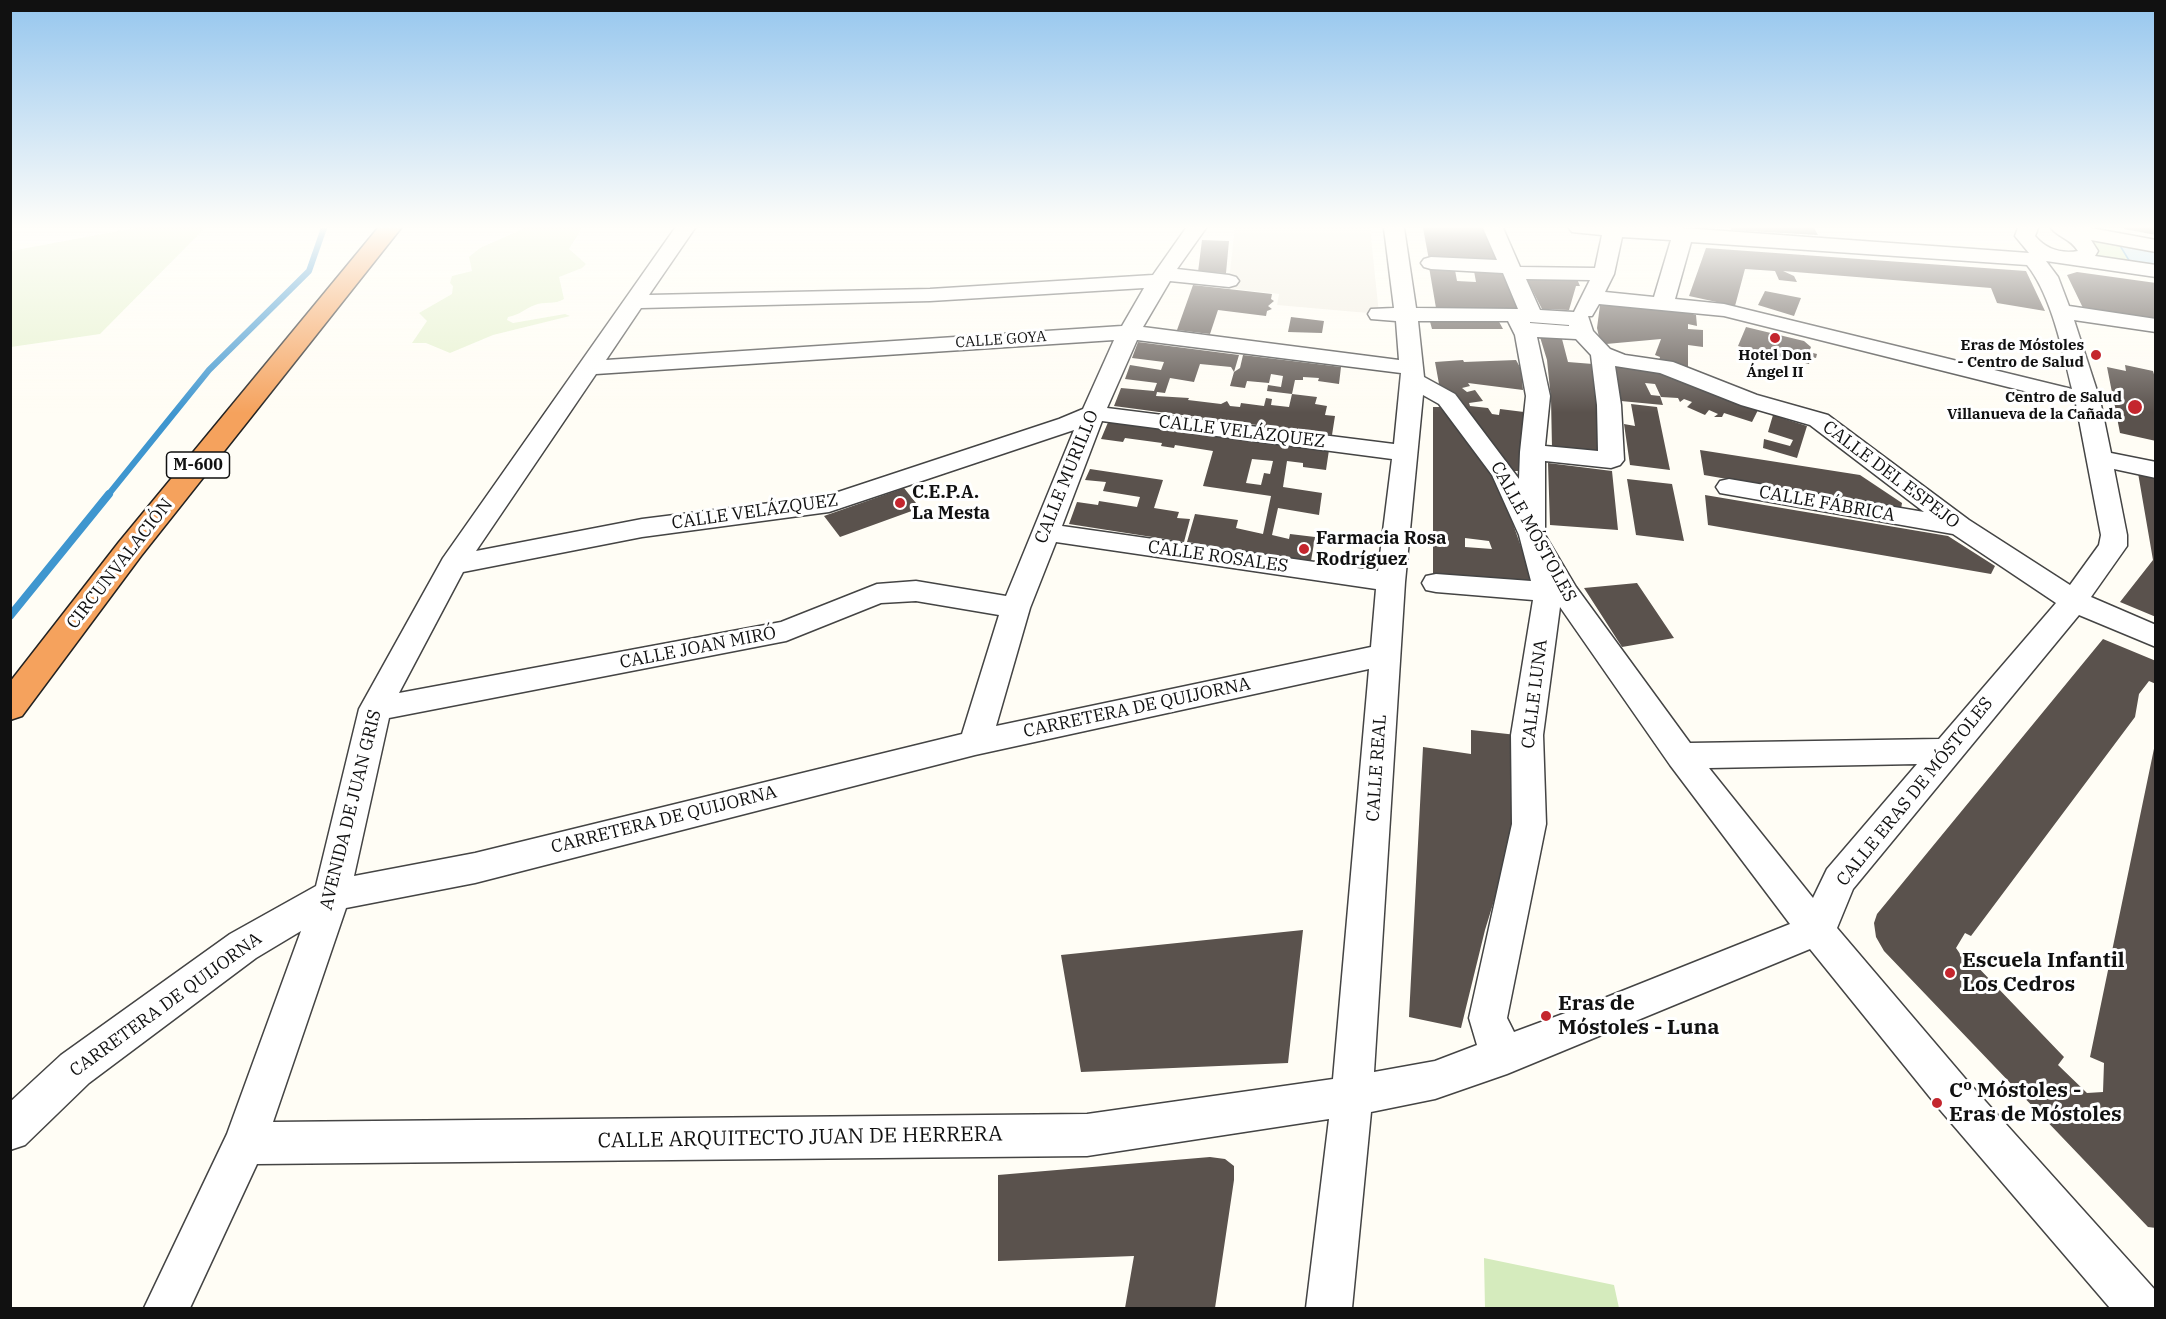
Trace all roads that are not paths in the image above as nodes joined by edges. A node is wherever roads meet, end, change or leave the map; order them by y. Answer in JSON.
{"nodes":[{"id":1,"x":340,"y":290,"type":"edge"},
{"id":2,"x":644,"y":290,"type":"edge"},
{"id":3,"x":1000,"y":290,"type":"edge"},
{"id":4,"x":1154,"y":290,"type":"edge"},
{"id":5,"x":1393,"y":290,"type":"edge"},
{"id":6,"x":1517,"y":290,"type":"edge"},
{"id":7,"x":1597,"y":290,"type":"edge"},
{"id":8,"x":1667,"y":290,"type":"edge"},
{"id":9,"x":2057,"y":290,"type":"edge"},
{"id":10,"x":1593,"y":297,"type":"junction"},
{"id":11,"x":636,"y":302,"type":"junction"},
{"id":12,"x":1663,"y":303,"type":"junction"},
{"id":13,"x":2061,"y":311,"type":"junction"},
{"id":14,"x":1392,"y":313,"type":"junction"},
{"id":15,"x":1524,"y":320,"type":"junction"},
{"id":16,"x":1581,"y":326,"type":"junction"},
{"id":17,"x":2156,"y":326,"type":"edge"},
{"id":18,"x":1129,"y":332,"type":"junction"},
{"id":19,"x":1602,"y":354,"type":"junction"},
{"id":20,"x":589,"y":368,"type":"junction"},
{"id":21,"x":1412,"y":374,"type":"junction"},
{"id":22,"x":2088,"y":400,"type":"junction"},
{"id":23,"x":1093,"y":413,"type":"junction"},
{"id":24,"x":1532,"y":452,"type":"junction"},
{"id":25,"x":1403,"y":453,"type":"junction"},
{"id":26,"x":2100,"y":458,"type":"junction"},
{"id":27,"x":2156,"y":470,"type":"edge"},
{"id":28,"x":1729,"y":487,"type":"dead end"},
{"id":29,"x":1960,"y":526,"type":"junction"},
{"id":30,"x":1044,"y":532,"type":"junction"},
{"id":31,"x":1532,"y":536,"type":"junction"},
{"id":32,"x":453,"y":565,"type":"junction"},
{"id":33,"x":1392,"y":582,"type":"junction"},
{"id":34,"x":1436,"y":583,"type":"dead end"},
{"id":35,"x":1557,"y":593,"type":"junction"},
{"id":36,"x":2074,"y":600,"type":"junction"},
{"id":37,"x":1016,"y":608,"type":"junction"},
{"id":38,"x":2156,"y":637,"type":"edge"},
{"id":39,"x":1386,"y":655,"type":"junction"},
{"id":40,"x":10,"y":707,"type":"edge"},
{"id":41,"x":375,"y":709,"type":"junction"},
{"id":42,"x":975,"y":743,"type":"junction"},
{"id":43,"x":1948,"y":751,"type":"junction"},
{"id":44,"x":1681,"y":756,"type":"junction"},
{"id":45,"x":332,"y":895,"type":"junction"},
{"id":46,"x":1818,"y":929,"type":"junction"},
{"id":47,"x":1507,"y":1055,"type":"junction"},
{"id":48,"x":1352,"y":1096,"type":"junction"},
{"id":49,"x":10,"y":1130,"type":"edge"},
{"id":50,"x":245,"y":1143,"type":"junction"},
{"id":51,"x":167,"y":1308,"type":"edge"},
{"id":52,"x":1329,"y":1308,"type":"edge"},
{"id":53,"x":2140,"y":1308,"type":"edge"}],
"edges":[{"from":1,"to":40,"type":"highway","name":"CIRCUNVALACIÓN","number":"M-600"},
{"from":2,"to":11,"type":"street","name":"AVENIDA DE JUAN GRIS"},
{"from":3,"to":11,"type":"street"},
{"from":4,"to":18,"type":"street","name":"CALLE MURILLO"},
{"from":5,"to":14,"type":"street","name":"CALLE REAL"},
{"from":6,"to":15,"type":"street","name":"CALLE LUNA"},
{"from":7,"to":10,"type":"street"},
{"from":8,"to":12,"type":"street"},
{"from":9,"to":13,"type":"street","name":"CALLE ERAS DE MÓSTOLES"},
{"from":10,"to":12,"type":"street"},
{"from":10,"to":16,"type":"street"},
{"from":11,"to":20,"type":"street","name":"AVENIDA DE JUAN GRIS"},
{"from":12,"to":22,"type":"street"},
{"from":13,"to":17,"type":"street"},
{"from":13,"to":22,"type":"street","name":"CALLE ERAS DE MÓSTOLES"},
{"from":14,"to":15,"type":"street"},
{"from":14,"to":21,"type":"street","name":"CALLE REAL"},
{"from":15,"to":16,"type":"street"},
{"from":15,"to":24,"type":"street","name":"CALLE LUNA"},
{"from":16,"to":19,"type":"street"},
{"from":18,"to":20,"type":"street","name":"CALLE GOYA"},
{"from":18,"to":21,"type":"street","name":"CALLE GOYA"},
{"from":18,"to":23,"type":"street","name":"CALLE MURILLO"},
{"from":19,"to":24,"type":"street"},
{"from":19,"to":29,"type":"street","name":"CALLE DEL ESPEJO"},
{"from":20,"to":32,"type":"street","name":"AVENIDA DE JUAN GRIS"},
{"from":21,"to":25,"type":"street","name":"CALLE REAL"},
{"from":21,"to":31,"type":"street","name":"CALLE MÓSTOLES"},
{"from":22,"to":26,"type":"street","name":"CALLE ERAS DE MÓSTOLES"},
{"from":23,"to":25,"type":"street","name":"CALLE VELÁZQUEZ"},
{"from":23,"to":30,"type":"street","name":"CALLE MURILLO"},
{"from":23,"to":32,"type":"street","name":"CALLE VELÁZQUEZ"},
{"from":24,"to":31,"type":"street","name":"CALLE LUNA"},
{"from":25,"to":33,"type":"street","name":"CALLE REAL"},
{"from":26,"to":27,"type":"street"},
{"from":26,"to":36,"type":"street","name":"CALLE ERAS DE MÓSTOLES"},
{"from":28,"to":29,"type":"street","name":"CALLE FÁBRICA"},
{"from":29,"to":36,"type":"street","name":"CALLE DEL ESPEJO"},
{"from":30,"to":33,"type":"street","name":"CALLE ROSALES"},
{"from":30,"to":37,"type":"street","name":"CALLE MURILLO"},
{"from":31,"to":35,"type":"street","name":"CALLE LUNA"},
{"from":32,"to":41,"type":"street","name":"AVENIDA DE JUAN GRIS"},
{"from":33,"to":39,"type":"street","name":"CALLE REAL"},
{"from":34,"to":35,"type":"street"},
{"from":35,"to":44,"type":"street","name":"CALLE MÓSTOLES"},
{"from":35,"to":47,"type":"street","name":"CALLE LUNA"},
{"from":36,"to":38,"type":"street","name":"CALLE DEL ESPEJO"},
{"from":36,"to":43,"type":"street","name":"CALLE ERAS DE MÓSTOLES"},
{"from":37,"to":41,"type":"street","name":"CALLE JOAN MIRÓ"},
{"from":37,"to":42,"type":"street","name":"CALLE MURILLO"},
{"from":39,"to":42,"type":"street","name":"CARRETERA DE QUIJORNA"},
{"from":39,"to":48,"type":"street","name":"CALLE REAL"},
{"from":41,"to":45,"type":"street","name":"AVENIDA DE JUAN GRIS"},
{"from":42,"to":45,"type":"street","name":"CARRETERA DE QUIJORNA"},
{"from":43,"to":44,"type":"street"},
{"from":43,"to":46,"type":"street","name":"CALLE ERAS DE MÓSTOLES"},
{"from":44,"to":46,"type":"street","name":"CALLE MÓSTOLES"},
{"from":45,"to":49,"type":"street","name":"CARRETERA DE QUIJORNA"},
{"from":45,"to":50,"type":"street","name":"AVENIDA DE JUAN GRIS"},
{"from":46,"to":47,"type":"street"},
{"from":46,"to":53,"type":"street","name":"CALLE MÓSTOLES"},
{"from":47,"to":48,"type":"street"},
{"from":48,"to":50,"type":"street","name":"CALLE ARQUITECTO JUAN DE HERRERA"},
{"from":48,"to":52,"type":"street","name":"CALLE REAL"},
{"from":50,"to":51,"type":"street","name":"AVENIDA DE JUAN GRIS"}]}
